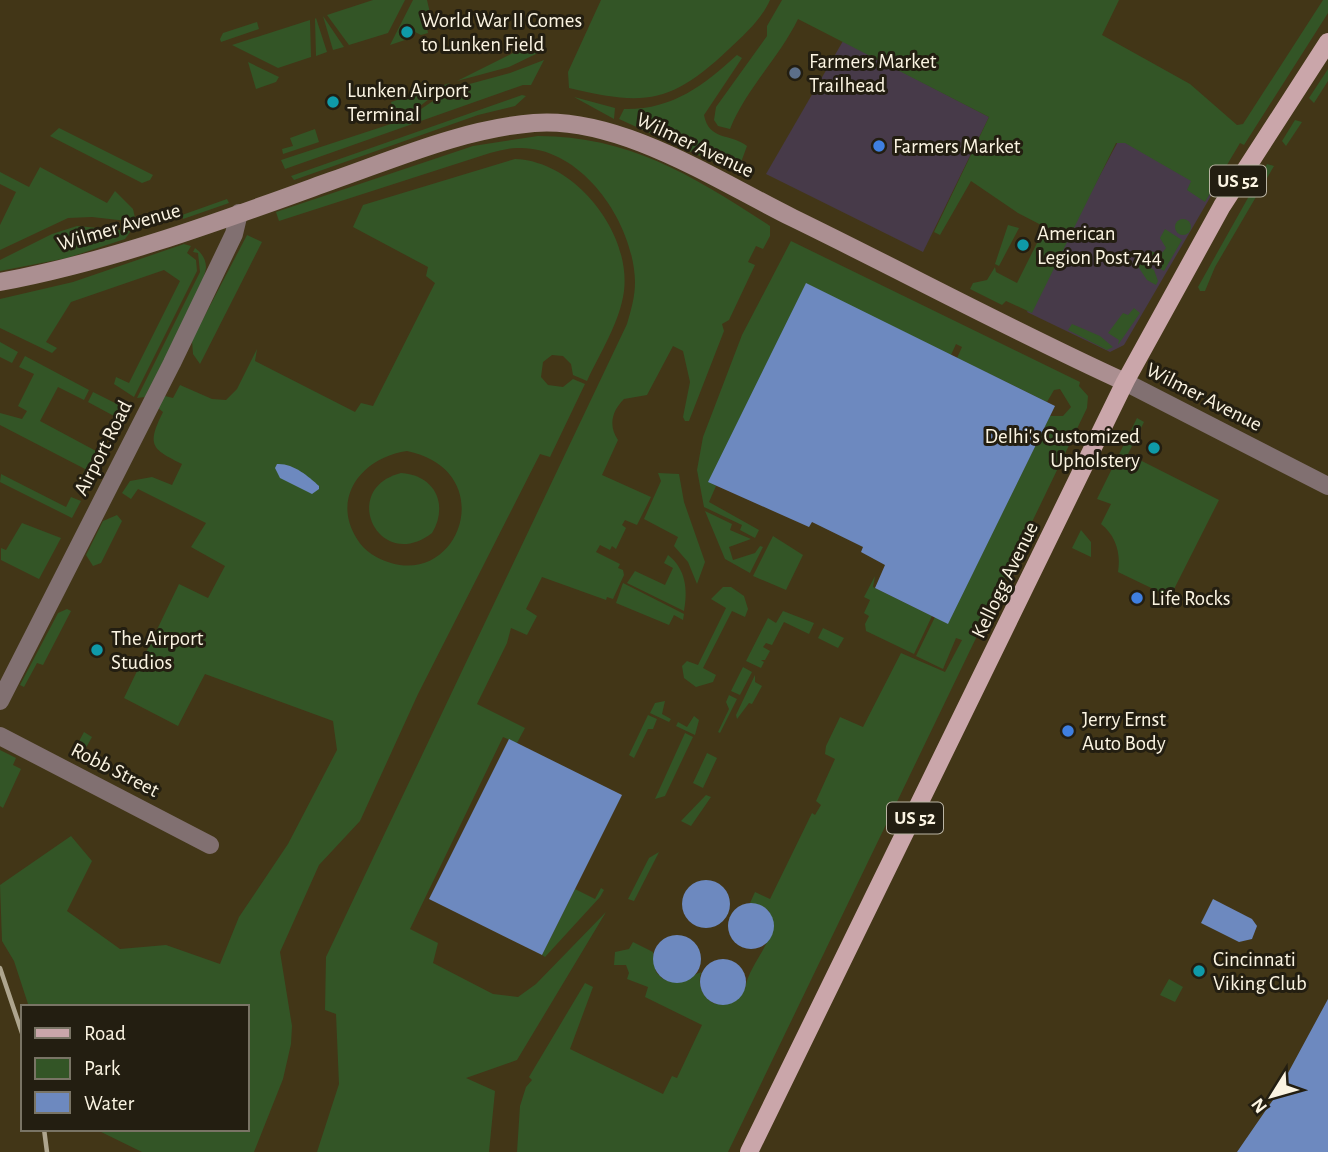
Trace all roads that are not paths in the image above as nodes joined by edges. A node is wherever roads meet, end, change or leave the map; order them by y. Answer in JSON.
{"nodes":[{"id":1,"x":1328,"y":42,"type":"edge"},
{"id":2,"x":239,"y":213,"type":"junction"},
{"id":3,"x":0,"y":282,"type":"edge"},
{"id":4,"x":1125,"y":382,"type":"junction"},
{"id":5,"x":1328,"y":486,"type":"edge"},
{"id":6,"x":0,"y":701,"type":"edge"},
{"id":7,"x":0,"y":736,"type":"edge"},
{"id":8,"x":210,"y":845,"type":"dead end"},
{"id":9,"x":749,"y":1152,"type":"edge"}],
"edges":[{"from":1,"to":4,"type":"main road","name":"Kellogg Avenue","number":"US 52"},
{"from":2,"to":3,"type":"street","name":"Wilmer Avenue"},
{"from":2,"to":4,"type":"street","name":"Wilmer Avenue"},
{"from":2,"to":6,"type":"street","name":"Airport Road"},
{"from":4,"to":5,"type":"street","name":"Wilmer Avenue"},
{"from":4,"to":9,"type":"main road","name":"Kellogg Avenue","number":"US 52"},
{"from":7,"to":8,"type":"street","name":"Robb Street"}]}
